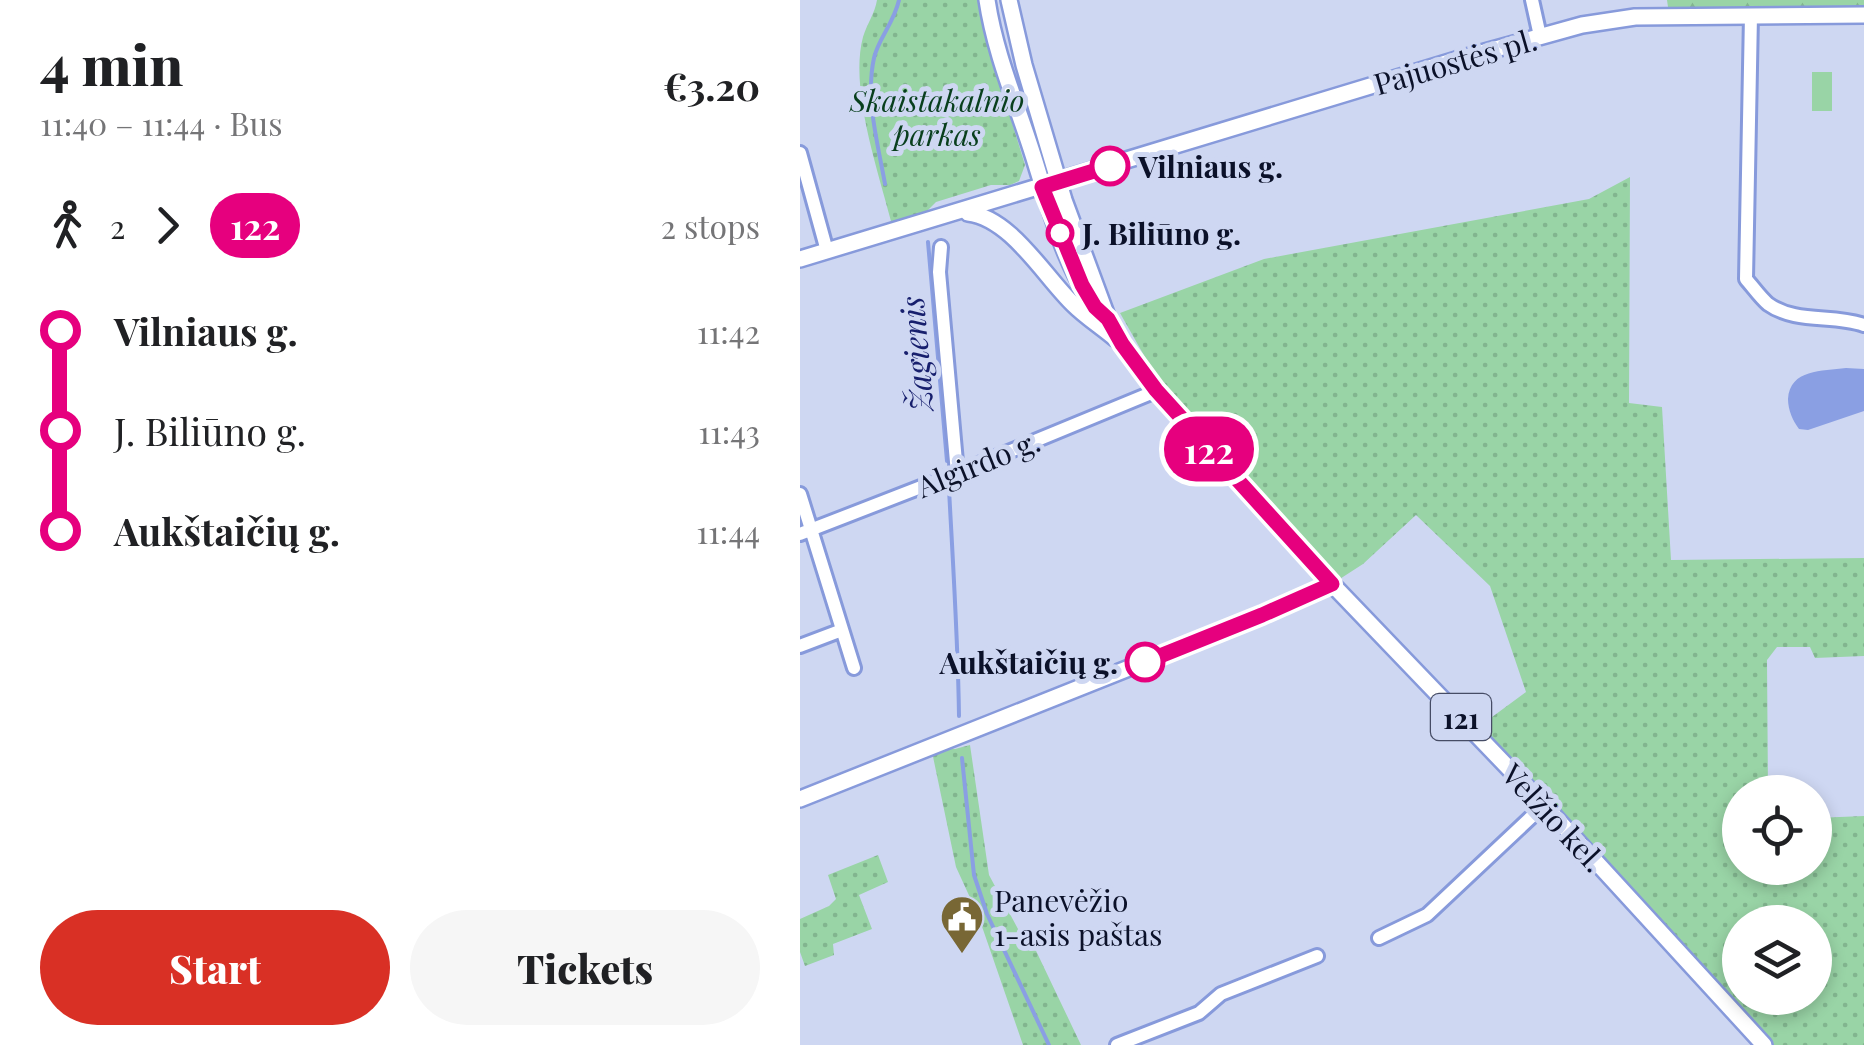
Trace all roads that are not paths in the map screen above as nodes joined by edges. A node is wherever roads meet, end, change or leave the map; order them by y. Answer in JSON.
{"nodes":[{"id":1,"x":987,"y":0,"type":"edge"},
{"id":2,"x":1009,"y":0,"type":"edge"},
{"id":3,"x":1532,"y":0,"type":"edge"},
{"id":4,"x":1864,"y":15,"type":"edge"},
{"id":5,"x":1751,"y":16,"type":"junction"},
{"id":6,"x":1540,"y":36,"type":"junction"},
{"id":7,"x":800,"y":154,"type":"edge"},
{"id":8,"x":1050,"y":184,"type":"junction"},
{"id":9,"x":960,"y":213,"type":"junction"},
{"id":10,"x":941,"y":248,"type":"dead end"},
{"id":11,"x":827,"y":251,"type":"junction"},
{"id":12,"x":800,"y":259,"type":"edge"},
{"id":13,"x":1864,"y":324,"type":"edge"},
{"id":14,"x":1122,"y":344,"type":"junction"},
{"id":15,"x":1156,"y":390,"type":"junction"},
{"id":16,"x":957,"y":473,"type":"junction"},
{"id":17,"x":800,"y":494,"type":"edge"},
{"id":18,"x":806,"y":531,"type":"edge"},
{"id":19,"x":1332,"y":584,"type":"junction"},
{"id":20,"x":842,"y":630,"type":"junction"},
{"id":21,"x":800,"y":646,"type":"edge"},
{"id":22,"x":854,"y":668,"type":"dead end"},
{"id":23,"x":800,"y":799,"type":"edge"},
{"id":24,"x":1544,"y":805,"type":"junction"},
{"id":25,"x":1379,"y":938,"type":"dead end"},
{"id":26,"x":1317,"y":956,"type":"dead end"},
{"id":27,"x":1117,"y":1045,"type":"edge"},
{"id":28,"x":1764,"y":1045,"type":"edge"}],
"edges":[{"from":1,"to":8,"type":"main road"},
{"from":2,"to":8,"type":"main road"},
{"from":3,"to":6,"type":"street"},
{"from":4,"to":5,"type":"main road","name":"Pajuostės pl."},
{"from":5,"to":6,"type":"main road","name":"Pajuostės pl."},
{"from":5,"to":13,"type":"street"},
{"from":6,"to":8,"type":"main road","name":"Pajuostės pl."},
{"from":7,"to":11,"type":"street"},
{"from":8,"to":9,"type":"main road"},
{"from":8,"to":14,"type":"main road","name":"Velžio kel.","number":"121"},
{"from":9,"to":11,"type":"main road"},
{"from":9,"to":14,"type":"main road"},
{"from":10,"to":16,"type":"street"},
{"from":11,"to":12,"type":"main road"},
{"from":14,"to":15,"type":"main road","name":"Velžio kel.","number":"121"},
{"from":15,"to":16,"type":"street","name":"Algirdo g."},
{"from":15,"to":19,"type":"main road","name":"Velžio kel.","number":"121"},
{"from":16,"to":18,"type":"street","name":"Algirdo g."},
{"from":17,"to":18,"type":"street"},
{"from":18,"to":20,"type":"street"},
{"from":19,"to":23,"type":"main road"},
{"from":19,"to":24,"type":"main road","name":"Velžio kel.","number":"121"},
{"from":20,"to":21,"type":"street"},
{"from":20,"to":22,"type":"street"},
{"from":24,"to":25,"type":"street"},
{"from":24,"to":28,"type":"main road","name":"Velžio kel.","number":"121"},
{"from":26,"to":27,"type":"street"}]}
